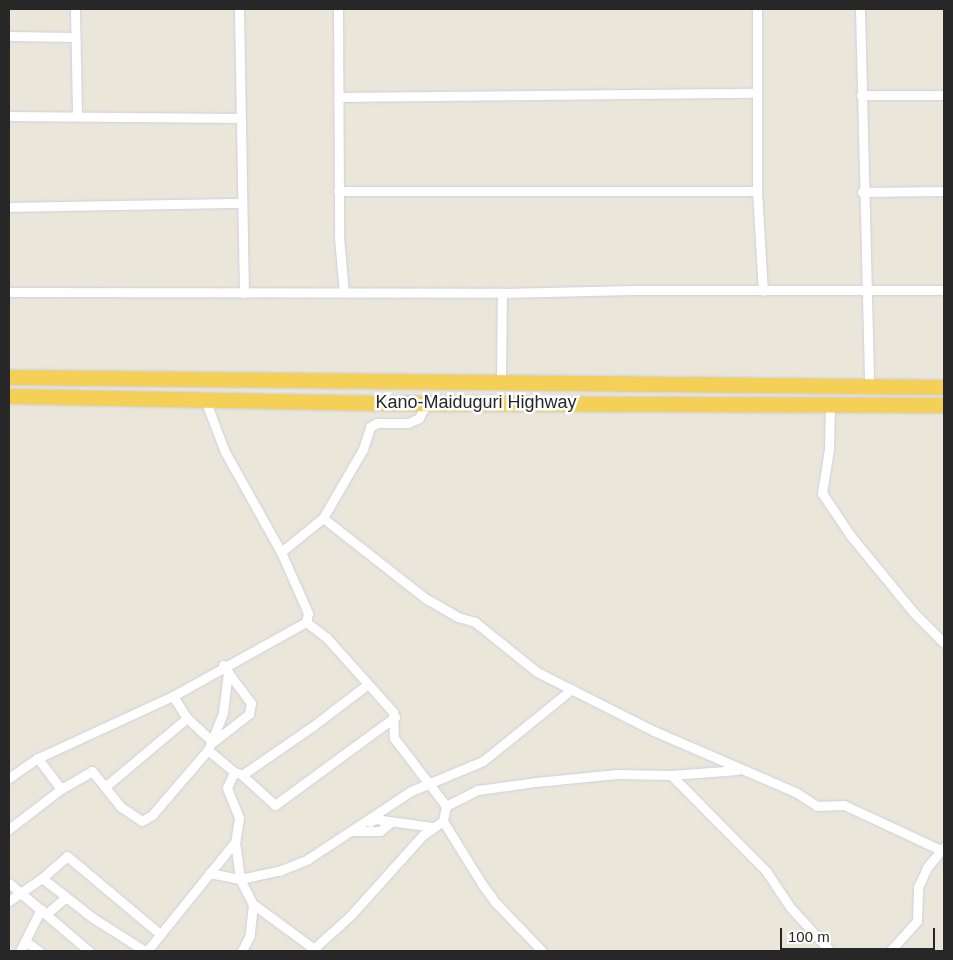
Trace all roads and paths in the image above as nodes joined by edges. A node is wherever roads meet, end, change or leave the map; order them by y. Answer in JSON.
{"nodes":[{"id":1,"x":75,"y":9,"type":"edge"},
{"id":2,"x":239,"y":9,"type":"edge"},
{"id":3,"x":338,"y":9,"type":"edge"},
{"id":4,"x":757,"y":9,"type":"edge"},
{"id":5,"x":860,"y":9,"type":"edge"},
{"id":6,"x":9,"y":36,"type":"edge"},
{"id":7,"x":75,"y":37,"type":"junction"},
{"id":8,"x":755,"y":93,"type":"junction"},
{"id":9,"x":861,"y":95,"type":"junction"},
{"id":10,"x":944,"y":95,"type":"edge"},
{"id":11,"x":340,"y":97,"type":"junction"},
{"id":12,"x":9,"y":116,"type":"edge"},
{"id":13,"x":77,"y":116,"type":"junction"},
{"id":14,"x":240,"y":118,"type":"junction"},
{"id":15,"x":338,"y":191,"type":"junction"},
{"id":16,"x":757,"y":191,"type":"junction"},
{"id":17,"x":944,"y":191,"type":"edge"},
{"id":18,"x":862,"y":192,"type":"junction"},
{"id":19,"x":242,"y":203,"type":"junction"},
{"id":20,"x":9,"y":207,"type":"edge"},
{"id":21,"x":866,"y":289,"type":"junction"},
{"id":22,"x":944,"y":290,"type":"edge"},
{"id":23,"x":762,"y":291,"type":"junction"},
{"id":24,"x":9,"y":292,"type":"edge"},
{"id":25,"x":244,"y":293,"type":"junction"},
{"id":26,"x":344,"y":293,"type":"junction"},
{"id":27,"x":502,"y":293,"type":"junction"},
{"id":28,"x":9,"y":377,"type":"edge"},
{"id":29,"x":501,"y":382,"type":"junction"},
{"id":30,"x":868,"y":387,"type":"junction"},
{"id":31,"x":944,"y":387,"type":"edge"},
{"id":32,"x":9,"y":396,"type":"edge"},
{"id":33,"x":205,"y":400,"type":"junction"},
{"id":34,"x":427,"y":402,"type":"junction"},
{"id":35,"x":830,"y":404,"type":"junction"},
{"id":36,"x":944,"y":406,"type":"edge"},
{"id":37,"x":323,"y":518,"type":"junction"},
{"id":38,"x":281,"y":552,"type":"junction"},
{"id":39,"x":306,"y":622,"type":"junction"},
{"id":40,"x":944,"y":644,"type":"edge"},
{"id":41,"x":226,"y":669,"type":"junction"},
{"id":42,"x":368,"y":684,"type":"junction"},
{"id":43,"x":572,"y":689,"type":"junction"},
{"id":44,"x":173,"y":696,"type":"junction"},
{"id":45,"x":395,"y":716,"type":"junction"},
{"id":46,"x":187,"y":718,"type":"junction"},
{"id":47,"x":210,"y":746,"type":"junction"},
{"id":48,"x":38,"y":758,"type":"junction"},
{"id":49,"x":742,"y":770,"type":"junction"},
{"id":50,"x":238,"y":774,"type":"junction"},
{"id":51,"x":671,"y":775,"type":"junction"},
{"id":52,"x":9,"y":778,"type":"edge"},
{"id":53,"x":430,"y":784,"type":"junction"},
{"id":54,"x":106,"y":786,"type":"junction"},
{"id":55,"x":60,"y":789,"type":"junction"},
{"id":56,"x":446,"y":806,"type":"junction"},
{"id":57,"x":443,"y":821,"type":"junction"},
{"id":58,"x":433,"y":827,"type":"junction"},
{"id":59,"x":9,"y":829,"type":"edge"},
{"id":60,"x":353,"y":831,"type":"junction"},
{"id":61,"x":235,"y":842,"type":"junction"},
{"id":62,"x":943,"y":848,"type":"edge"},
{"id":63,"x":209,"y":874,"type":"junction"},
{"id":64,"x":42,"y":878,"type":"junction"},
{"id":65,"x":240,"y":879,"type":"junction"},
{"id":66,"x":9,"y":883,"type":"edge"},
{"id":67,"x":21,"y":895,"type":"junction"},
{"id":68,"x":66,"y":898,"type":"junction"},
{"id":69,"x":9,"y":902,"type":"edge"},
{"id":70,"x":253,"y":904,"type":"junction"},
{"id":71,"x":43,"y":912,"type":"junction"},
{"id":72,"x":160,"y":934,"type":"junction"},
{"id":73,"x":26,"y":941,"type":"junction"},
{"id":74,"x":314,"y":950,"type":"edge"},
{"id":75,"x":20,"y":951,"type":"edge"},
{"id":76,"x":39,"y":951,"type":"edge"},
{"id":77,"x":89,"y":951,"type":"edge"},
{"id":78,"x":146,"y":951,"type":"edge"},
{"id":79,"x":242,"y":951,"type":"edge"},
{"id":80,"x":542,"y":951,"type":"edge"},
{"id":81,"x":830,"y":951,"type":"edge"},
{"id":82,"x":890,"y":951,"type":"edge"}],
"edges":[{"from":1,"to":7,"type":"street"},
{"from":2,"to":14,"type":"street"},
{"from":3,"to":11,"type":"street"},
{"from":4,"to":8,"type":"street"},
{"from":5,"to":9,"type":"street"},
{"from":6,"to":7,"type":"street"},
{"from":7,"to":13,"type":"street"},
{"from":8,"to":11,"type":"street"},
{"from":8,"to":16,"type":"street"},
{"from":9,"to":10,"type":"street"},
{"from":9,"to":18,"type":"street"},
{"from":11,"to":15,"type":"street"},
{"from":12,"to":13,"type":"street"},
{"from":13,"to":14,"type":"street"},
{"from":14,"to":19,"type":"street"},
{"from":15,"to":16,"type":"street"},
{"from":15,"to":26,"type":"street"},
{"from":16,"to":23,"type":"street"},
{"from":17,"to":18,"type":"street"},
{"from":18,"to":21,"type":"street"},
{"from":19,"to":20,"type":"street"},
{"from":19,"to":25,"type":"street"},
{"from":21,"to":22,"type":"street"},
{"from":21,"to":23,"type":"street"},
{"from":21,"to":30,"type":"street"},
{"from":23,"to":27,"type":"street"},
{"from":24,"to":25,"type":"street"},
{"from":25,"to":26,"type":"street"},
{"from":26,"to":27,"type":"street"},
{"from":27,"to":29,"type":"street"},
{"from":28,"to":29,"type":"highway","name":"Kano-Maiduguri Highway"},
{"from":29,"to":30,"type":"highway","name":"Kano-Maiduguri Highway"},
{"from":30,"to":31,"type":"highway","name":"Kano-Maiduguri Highway"},
{"from":32,"to":33,"type":"highway","name":"Kano-Maiduguri Highway"},
{"from":33,"to":34,"type":"highway","name":"Kano-Maiduguri Highway"},
{"from":33,"to":38,"type":"street"},
{"from":34,"to":35,"type":"highway","name":"Kano-Maiduguri Highway"},
{"from":34,"to":37,"type":"street"},
{"from":35,"to":36,"type":"highway","name":"Kano-Maiduguri Highway"},
{"from":35,"to":40,"type":"street"},
{"from":37,"to":38,"type":"street"},
{"from":37,"to":43,"type":"street"},
{"from":38,"to":39,"type":"street"},
{"from":39,"to":41,"type":"street"},
{"from":39,"to":42,"type":"street"},
{"from":41,"to":44,"type":"street"},
{"from":41,"to":47,"type":"street"},
{"from":41,"to":47,"type":"street"},
{"from":42,"to":45,"type":"street"},
{"from":42,"to":50,"type":"street"},
{"from":43,"to":49,"type":"street"},
{"from":43,"to":53,"type":"street"},
{"from":44,"to":46,"type":"street"},
{"from":44,"to":48,"type":"street"},
{"from":45,"to":50,"type":"street"},
{"from":45,"to":53,"type":"street"},
{"from":46,"to":47,"type":"street"},
{"from":46,"to":54,"type":"street"},
{"from":47,"to":50,"type":"street"},
{"from":47,"to":54,"type":"street"},
{"from":48,"to":52,"type":"street"},
{"from":48,"to":55,"type":"street"},
{"from":49,"to":51,"type":"street"},
{"from":49,"to":62,"type":"street"},
{"from":50,"to":61,"type":"street"},
{"from":51,"to":56,"type":"street"},
{"from":51,"to":81,"type":"street"},
{"from":53,"to":56,"type":"street"},
{"from":53,"to":60,"type":"street"},
{"from":54,"to":55,"type":"street"},
{"from":55,"to":59,"type":"street"},
{"from":56,"to":57,"type":"street"},
{"from":57,"to":58,"type":"street"},
{"from":57,"to":80,"type":"street"},
{"from":58,"to":60,"type":"street"},
{"from":58,"to":74,"type":"street"},
{"from":60,"to":65,"type":"street"},
{"from":61,"to":63,"type":"street"},
{"from":61,"to":65,"type":"street"},
{"from":62,"to":82,"type":"street"},
{"from":63,"to":65,"type":"street"},
{"from":63,"to":72,"type":"street"},
{"from":64,"to":67,"type":"street"},
{"from":64,"to":68,"type":"street"},
{"from":64,"to":72,"type":"street"},
{"from":65,"to":70,"type":"street"},
{"from":66,"to":67,"type":"street"},
{"from":67,"to":69,"type":"street"},
{"from":67,"to":71,"type":"street"},
{"from":68,"to":71,"type":"street"},
{"from":68,"to":78,"type":"street"},
{"from":70,"to":74,"type":"street"},
{"from":70,"to":79,"type":"street"},
{"from":71,"to":73,"type":"street"},
{"from":71,"to":77,"type":"street"},
{"from":72,"to":78,"type":"street"},
{"from":73,"to":75,"type":"street"},
{"from":73,"to":76,"type":"street"}]}
